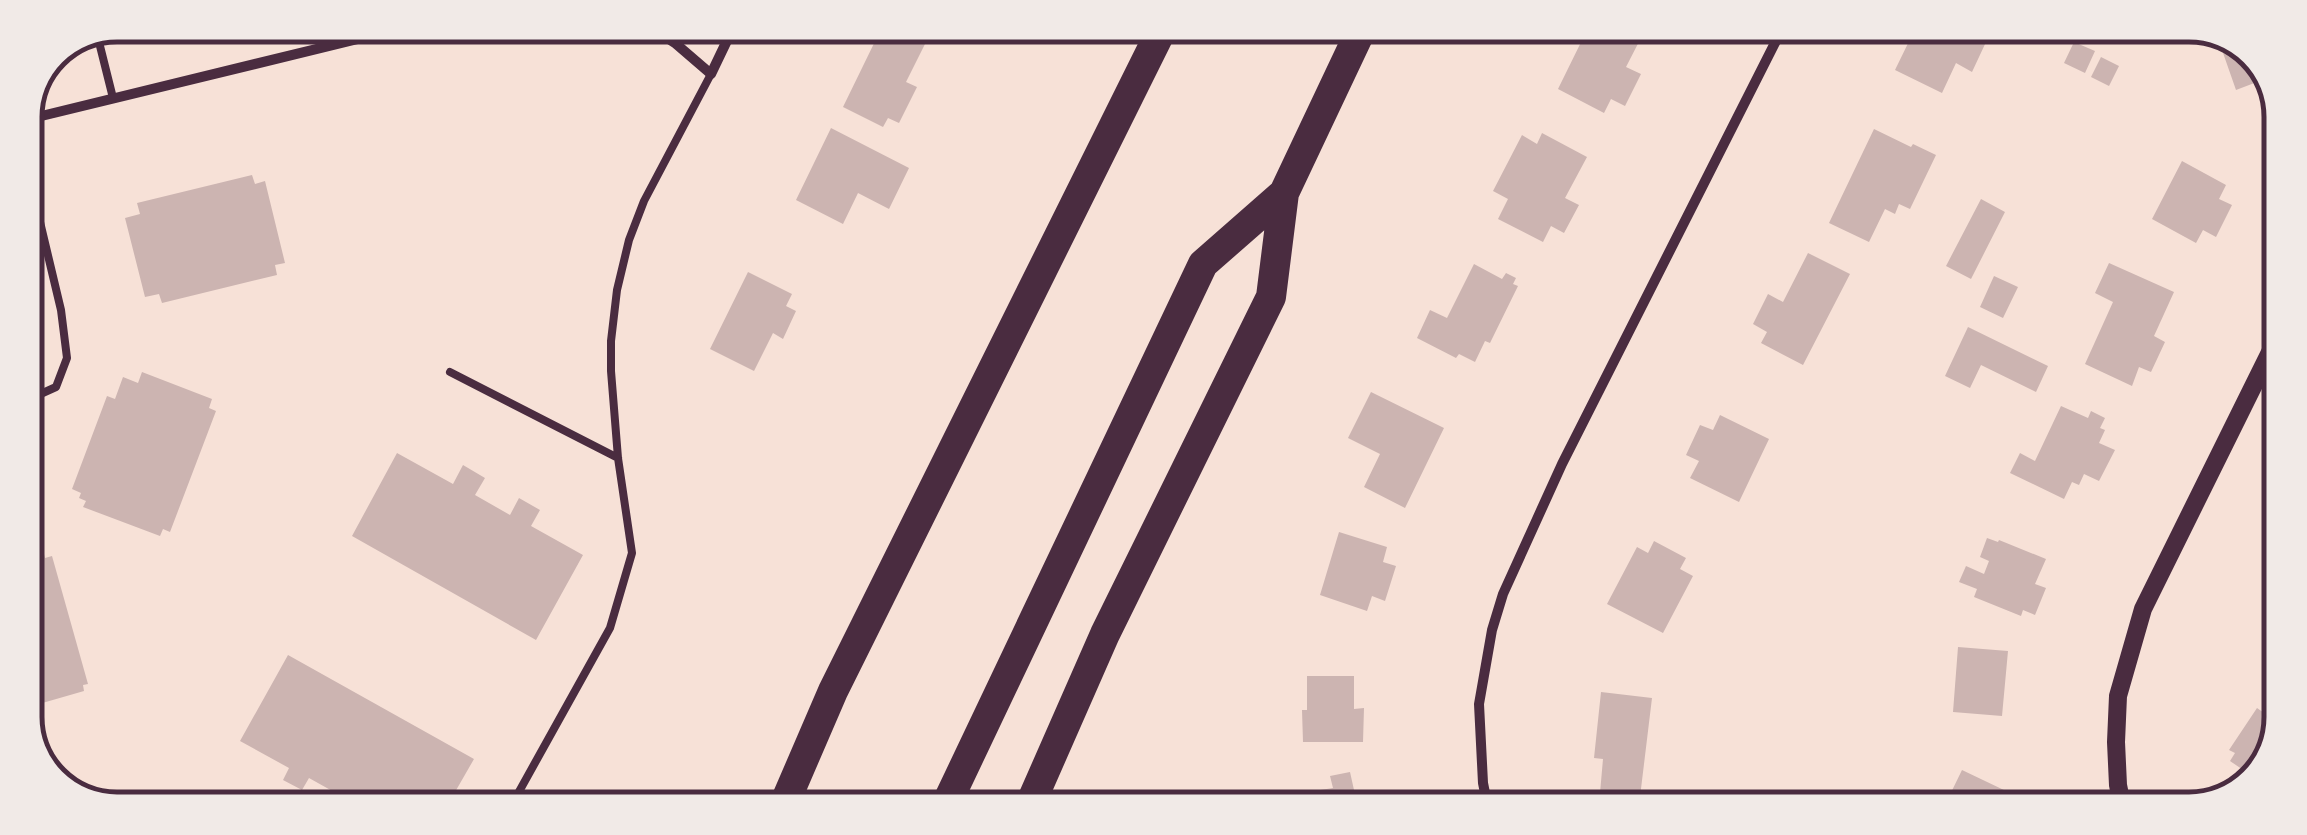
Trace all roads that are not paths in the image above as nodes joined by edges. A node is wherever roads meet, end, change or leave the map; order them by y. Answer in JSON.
{"nodes":[{"id":1,"x":342,"y":42,"type":"edge"},
{"id":2,"x":674,"y":42,"type":"edge"},
{"id":3,"x":726,"y":42,"type":"edge"},
{"id":4,"x":1156,"y":42,"type":"edge"},
{"id":5,"x":1355,"y":42,"type":"edge"},
{"id":6,"x":1775,"y":42,"type":"edge"},
{"id":7,"x":100,"y":45,"type":"edge"},
{"id":8,"x":711,"y":74,"type":"junction"},
{"id":9,"x":113,"y":98,"type":"junction"},
{"id":10,"x":42,"y":116,"type":"edge"},
{"id":11,"x":1284,"y":194,"type":"junction"},
{"id":12,"x":42,"y":231,"type":"edge"},
{"id":13,"x":2264,"y":364,"type":"edge"},
{"id":14,"x":450,"y":372,"type":"dead end"},
{"id":15,"x":42,"y":393,"type":"edge"},
{"id":16,"x":618,"y":458,"type":"junction"},
{"id":17,"x":519,"y":792,"type":"edge"},
{"id":18,"x":789,"y":792,"type":"edge"},
{"id":19,"x":952,"y":792,"type":"edge"},
{"id":20,"x":1036,"y":792,"type":"edge"},
{"id":21,"x":1485,"y":792,"type":"edge"},
{"id":22,"x":2119,"y":792,"type":"edge"}],
"edges":[{"from":1,"to":9,"type":"street"},
{"from":2,"to":8,"type":"street"},
{"from":3,"to":8,"type":"street"},
{"from":4,"to":18,"type":"highway"},
{"from":5,"to":11,"type":"highway"},
{"from":6,"to":21,"type":"street"},
{"from":7,"to":9,"type":"lane"},
{"from":8,"to":16,"type":"lane"},
{"from":9,"to":10,"type":"street"},
{"from":11,"to":19,"type":"highway"},
{"from":11,"to":20,"type":"highway"},
{"from":12,"to":15,"type":"lane"},
{"from":13,"to":22,"type":"street"},
{"from":14,"to":16,"type":"lane"},
{"from":16,"to":17,"type":"lane"}]}
